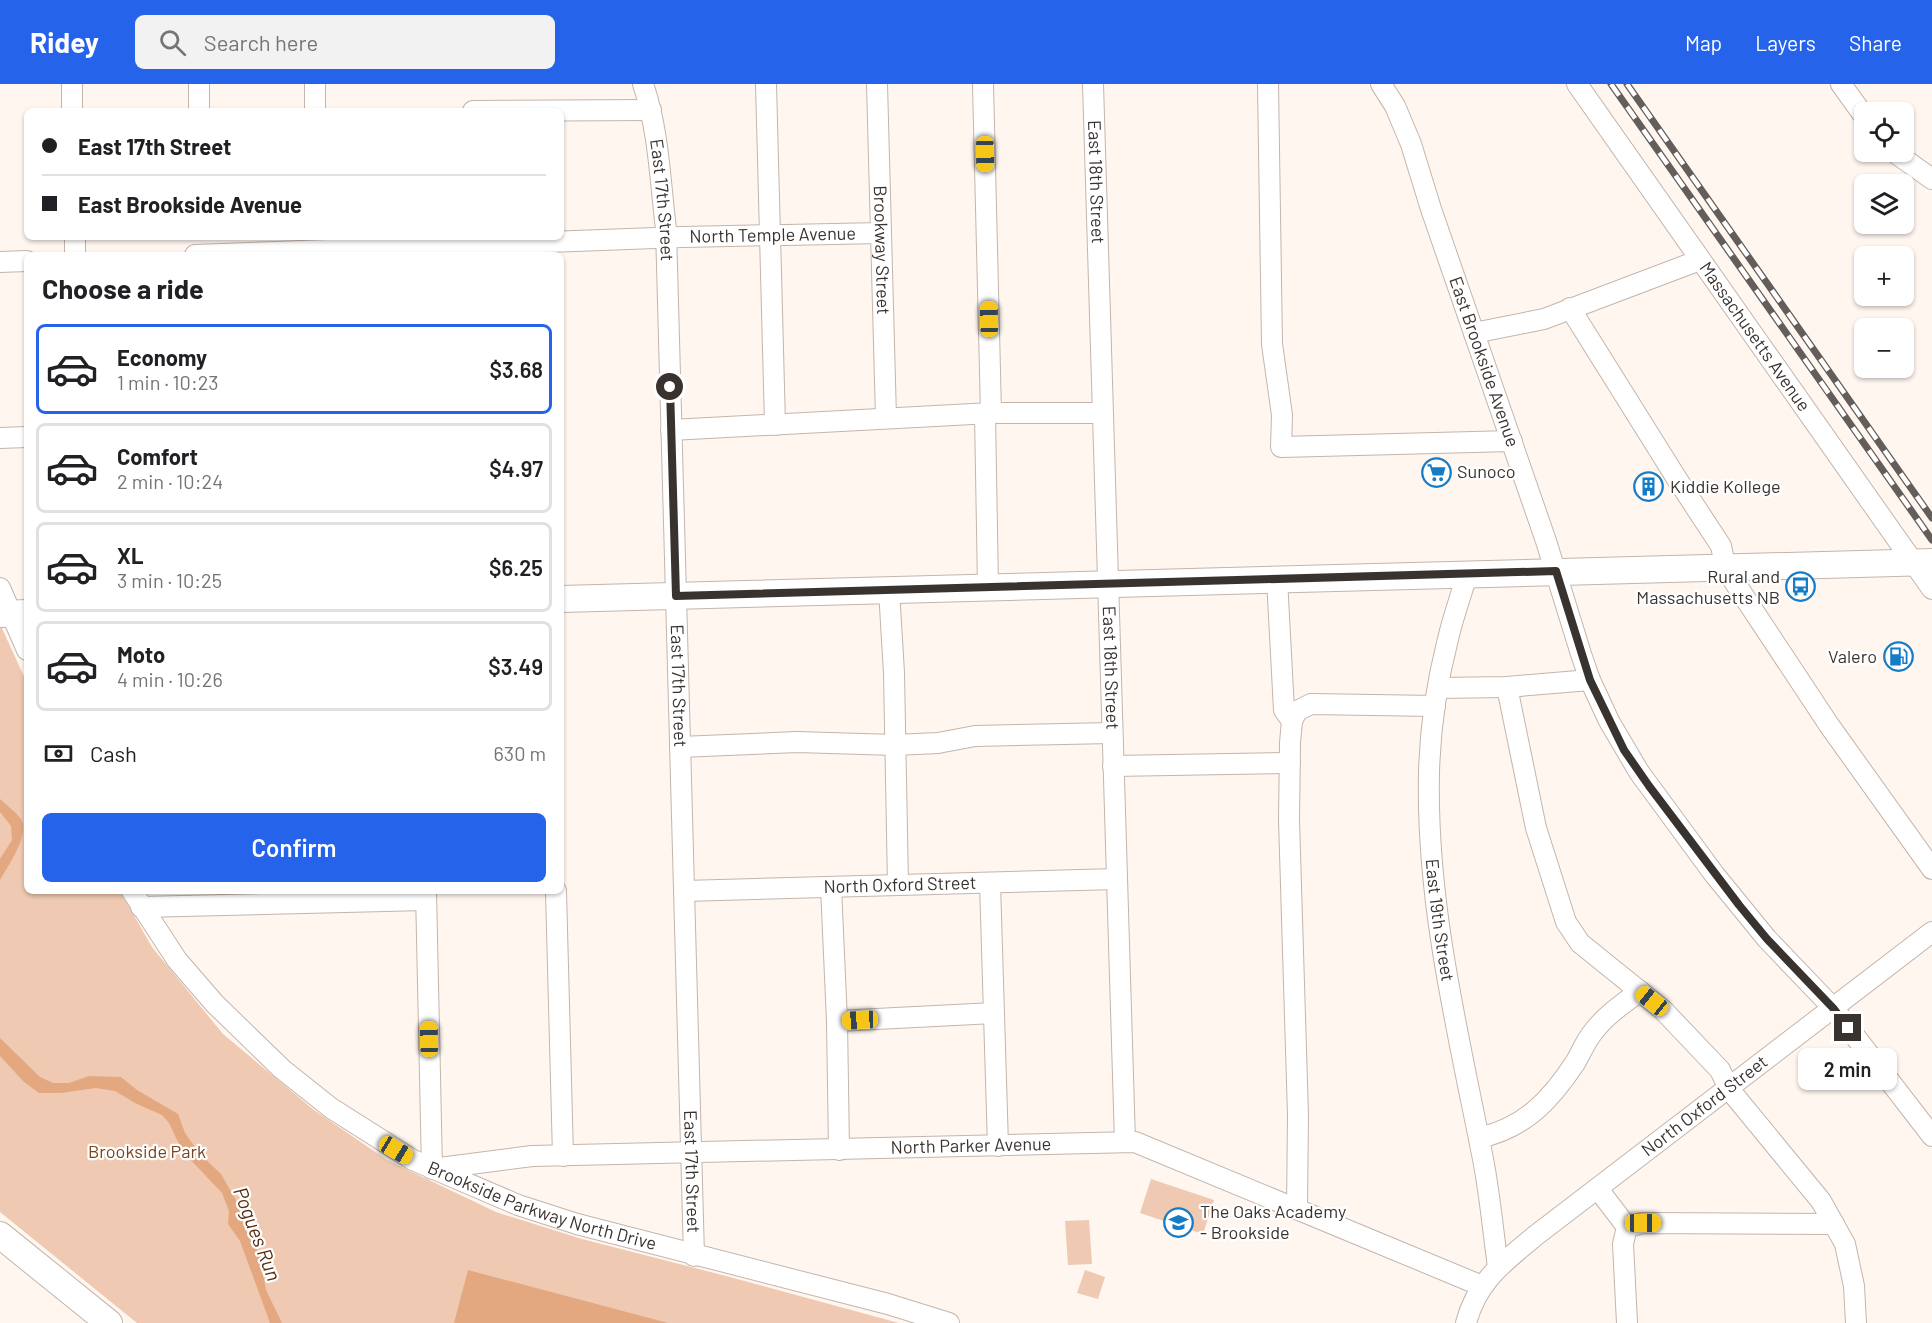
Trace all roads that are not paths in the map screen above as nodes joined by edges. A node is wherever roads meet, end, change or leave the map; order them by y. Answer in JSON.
{"nodes":[{"id":1,"x":72,"y":84,"type":"edge"},
{"id":2,"x":199,"y":84,"type":"edge"},
{"id":3,"x":315,"y":84,"type":"edge"},
{"id":4,"x":643,"y":84,"type":"edge"},
{"id":5,"x":766,"y":84,"type":"edge"},
{"id":6,"x":877,"y":84,"type":"edge"},
{"id":7,"x":983,"y":84,"type":"edge"},
{"id":8,"x":1093,"y":84,"type":"edge"},
{"id":9,"x":1268,"y":84,"type":"edge"},
{"id":10,"x":1576,"y":84,"type":"edge"},
{"id":11,"x":1841,"y":84,"type":"edge"},
{"id":12,"x":1386,"y":87,"type":"edge"},
{"id":13,"x":1854,"y":102,"type":"edge"},
{"id":14,"x":72,"y":108,"type":"edge"},
{"id":15,"x":199,"y":108,"type":"edge"},
{"id":16,"x":315,"y":108,"type":"edge"},
{"id":17,"x":564,"y":110,"type":"edge"},
{"id":18,"x":651,"y":110,"type":"junction"},
{"id":19,"x":1908,"y":162,"type":"edge"},
{"id":20,"x":1932,"y":179,"type":"edge"},
{"id":21,"x":881,"y":233,"type":"junction"},
{"id":22,"x":770,"y":235,"type":"junction"},
{"id":23,"x":666,"y":238,"type":"junction"},
{"id":24,"x":317,"y":243,"type":"edge"},
{"id":25,"x":407,"y":246,"type":"edge"},
{"id":26,"x":231,"y":252,"type":"edge"},
{"id":27,"x":1700,"y":260,"type":"junction"},
{"id":28,"x":24,"y":261,"type":"edge"},
{"id":29,"x":0,"y":262,"type":"edge"},
{"id":30,"x":1570,"y":308,"type":"junction"},
{"id":31,"x":1474,"y":333,"type":"junction"},
{"id":32,"x":988,"y":413,"type":"junction"},
{"id":33,"x":1102,"y":413,"type":"junction"},
{"id":34,"x":885,"y":418,"type":"junction"},
{"id":35,"x":775,"y":425,"type":"junction"},
{"id":36,"x":671,"y":430,"type":"junction"},
{"id":37,"x":24,"y":437,"type":"edge"},
{"id":38,"x":0,"y":438,"type":"edge"},
{"id":39,"x":1512,"y":441,"type":"junction"},
{"id":40,"x":1922,"y":562,"type":"edge"},
{"id":41,"x":1726,"y":567,"type":"junction"},
{"id":42,"x":1556,"y":571,"type":"junction"},
{"id":43,"x":1467,"y":574,"type":"junction"},
{"id":44,"x":1277,"y":579,"type":"junction"},
{"id":45,"x":1107,"y":584,"type":"junction"},
{"id":46,"x":988,"y":587,"type":"junction"},
{"id":47,"x":0,"y":588,"type":"edge"},
{"id":48,"x":889,"y":590,"type":"junction"},
{"id":49,"x":1932,"y":590,"type":"edge"},
{"id":50,"x":676,"y":596,"type":"junction"},
{"id":51,"x":564,"y":599,"type":"edge"},
{"id":52,"x":13,"y":613,"type":"edge"},
{"id":53,"x":24,"y":642,"type":"edge"},
{"id":54,"x":1590,"y":680,"type":"junction"},
{"id":55,"x":1507,"y":687,"type":"junction"},
{"id":56,"x":1436,"y":697,"type":"junction"},
{"id":57,"x":1292,"y":721,"type":"junction"},
{"id":58,"x":1112,"y":733,"type":"junction"},
{"id":59,"x":895,"y":745,"type":"junction"},
{"id":60,"x":680,"y":747,"type":"junction"},
{"id":61,"x":1290,"y":763,"type":"junction"},
{"id":62,"x":1113,"y":766,"type":"junction"},
{"id":63,"x":1932,"y":869,"type":"edge"},
{"id":64,"x":1116,"y":879,"type":"junction"},
{"id":65,"x":990,"y":883,"type":"junction"},
{"id":66,"x":898,"y":885,"type":"junction"},
{"id":67,"x":831,"y":887,"type":"junction"},
{"id":68,"x":684,"y":891,"type":"junction"},
{"id":69,"x":556,"y":894,"type":"edge"},
{"id":70,"x":426,"y":896,"type":"edge"},
{"id":71,"x":137,"y":899,"type":"edge"},
{"id":72,"x":1932,"y":932,"type":"edge"},
{"id":73,"x":1640,"y":991,"type":"junction"},
{"id":74,"x":1834,"y":1009,"type":"junction"},
{"id":75,"x":994,"y":1013,"type":"junction"},
{"id":76,"x":837,"y":1021,"type":"junction"},
{"id":77,"x":1729,"y":1089,"type":"junction"},
{"id":78,"x":1932,"y":1136,"type":"edge"},
{"id":79,"x":1479,"y":1138,"type":"junction"},
{"id":80,"x":1125,"y":1142,"type":"junction"},
{"id":81,"x":998,"y":1146,"type":"junction"},
{"id":82,"x":839,"y":1150,"type":"junction"},
{"id":83,"x":691,"y":1154,"type":"junction"},
{"id":84,"x":563,"y":1156,"type":"junction"},
{"id":85,"x":432,"y":1169,"type":"junction"},
{"id":86,"x":1598,"y":1189,"type":"junction"},
{"id":87,"x":1297,"y":1209,"type":"junction"},
{"id":88,"x":1834,"y":1224,"type":"junction"},
{"id":89,"x":1627,"y":1227,"type":"junction"},
{"id":90,"x":0,"y":1235,"type":"edge"},
{"id":91,"x":694,"y":1256,"type":"junction"},
{"id":92,"x":1498,"y":1267,"type":"junction"},
{"id":93,"x":1482,"y":1286,"type":"junction"},
{"id":94,"x":109,"y":1323,"type":"edge"},
{"id":95,"x":949,"y":1323,"type":"edge"},
{"id":96,"x":1466,"y":1323,"type":"edge"},
{"id":97,"x":1627,"y":1323,"type":"edge"},
{"id":98,"x":1856,"y":1323,"type":"edge"}],
"edges":[{"from":1,"to":14,"type":"street"},
{"from":2,"to":15,"type":"street"},
{"from":3,"to":16,"type":"street"},
{"from":4,"to":18,"type":"street","name":"East 17th Street"},
{"from":5,"to":22,"type":"street"},
{"from":6,"to":21,"type":"street","name":"Brookway Street"},
{"from":7,"to":32,"type":"street"},
{"from":8,"to":33,"type":"street","name":"East 18th Street"},
{"from":9,"to":39,"type":"street"},
{"from":10,"to":27,"type":"street","name":"Massachusetts Avenue"},
{"from":11,"to":13,"type":"street"},
{"from":12,"to":31,"type":"street","name":"East Brookside Avenue"},
{"from":17,"to":18,"type":"street"},
{"from":18,"to":23,"type":"street","name":"East 17th Street"},
{"from":19,"to":20,"type":"street"},
{"from":21,"to":22,"type":"street","name":"North Temple Avenue"},
{"from":21,"to":34,"type":"street","name":"Brookway Street"},
{"from":22,"to":23,"type":"street","name":"North Temple Avenue"},
{"from":22,"to":35,"type":"street"},
{"from":23,"to":25,"type":"street","name":"North Temple Avenue"},
{"from":23,"to":36,"type":"street","name":"East 17th Street"},
{"from":24,"to":25,"type":"street","name":"North Temple Avenue"},
{"from":24,"to":26,"type":"street","name":"North Temple Avenue"},
{"from":27,"to":30,"type":"street"},
{"from":27,"to":40,"type":"street","name":"Massachusetts Avenue"},
{"from":28,"to":29,"type":"street"},
{"from":30,"to":31,"type":"street"},
{"from":30,"to":41,"type":"street"},
{"from":31,"to":39,"type":"street","name":"East Brookside Avenue"},
{"from":32,"to":33,"type":"street"},
{"from":32,"to":34,"type":"street"},
{"from":32,"to":46,"type":"street"},
{"from":33,"to":45,"type":"street","name":"East 18th Street"},
{"from":34,"to":35,"type":"street"},
{"from":35,"to":36,"type":"street"},
{"from":36,"to":50,"type":"street","name":"East 17th Street"},
{"from":37,"to":38,"type":"street"},
{"from":39,"to":42,"type":"street","name":"East Brookside Avenue"},
{"from":40,"to":41,"type":"main road"},
{"from":40,"to":49,"type":"street","name":"Massachusetts Avenue"},
{"from":41,"to":42,"type":"main road"},
{"from":41,"to":63,"type":"street"},
{"from":42,"to":43,"type":"main road"},
{"from":42,"to":54,"type":"street","name":"East Brookside Avenue"},
{"from":43,"to":44,"type":"main road"},
{"from":43,"to":56,"type":"street","name":"East 19th Street"},
{"from":44,"to":45,"type":"main road"},
{"from":44,"to":57,"type":"street"},
{"from":45,"to":46,"type":"main road"},
{"from":45,"to":58,"type":"street","name":"East 18th Street"},
{"from":46,"to":48,"type":"main road"},
{"from":47,"to":52,"type":"street"},
{"from":48,"to":50,"type":"main road"},
{"from":48,"to":59,"type":"street"},
{"from":50,"to":51,"type":"main road"},
{"from":50,"to":60,"type":"street","name":"East 17th Street"},
{"from":52,"to":53,"type":"street"},
{"from":54,"to":55,"type":"street"},
{"from":54,"to":74,"type":"street","name":"East Brookside Avenue"},
{"from":55,"to":56,"type":"street"},
{"from":55,"to":73,"type":"street"},
{"from":56,"to":57,"type":"street"},
{"from":56,"to":79,"type":"street","name":"East 19th Street"},
{"from":57,"to":61,"type":"street"},
{"from":58,"to":59,"type":"street"},
{"from":58,"to":62,"type":"street","name":"East 18th Street"},
{"from":59,"to":60,"type":"street"},
{"from":59,"to":66,"type":"street"},
{"from":60,"to":68,"type":"street","name":"East 17th Street"},
{"from":61,"to":62,"type":"street"},
{"from":61,"to":87,"type":"street"},
{"from":62,"to":64,"type":"street","name":"East 18th Street"},
{"from":64,"to":65,"type":"street","name":"North Oxford Street"},
{"from":64,"to":80,"type":"street","name":"East 18th Street"},
{"from":65,"to":66,"type":"street","name":"North Oxford Street"},
{"from":65,"to":75,"type":"street"},
{"from":66,"to":67,"type":"street","name":"North Oxford Street"},
{"from":67,"to":68,"type":"street","name":"North Oxford Street"},
{"from":67,"to":76,"type":"street"},
{"from":68,"to":83,"type":"street","name":"East 17th Street"},
{"from":69,"to":84,"type":"street"},
{"from":70,"to":71,"type":"street"},
{"from":70,"to":85,"type":"street"},
{"from":71,"to":85,"type":"street","name":"Brookside Parkway North Drive"},
{"from":72,"to":74,"type":"street","name":"North Oxford Street"},
{"from":73,"to":77,"type":"street"},
{"from":73,"to":79,"type":"street"},
{"from":74,"to":77,"type":"street","name":"North Oxford Street"},
{"from":74,"to":78,"type":"street","name":"East Brookside Avenue"},
{"from":75,"to":76,"type":"street"},
{"from":75,"to":81,"type":"street"},
{"from":76,"to":82,"type":"street"},
{"from":77,"to":86,"type":"street","name":"North Oxford Street"},
{"from":77,"to":88,"type":"street"},
{"from":79,"to":92,"type":"street","name":"East 19th Street"},
{"from":80,"to":81,"type":"street","name":"North Parker Avenue"},
{"from":80,"to":87,"type":"street","name":"North Parker Avenue"},
{"from":81,"to":82,"type":"street","name":"North Parker Avenue"},
{"from":82,"to":83,"type":"street","name":"North Parker Avenue"},
{"from":83,"to":84,"type":"street","name":"North Parker Avenue"},
{"from":83,"to":91,"type":"street","name":"East 17th Street"},
{"from":84,"to":85,"type":"street","name":"North Parker Avenue"},
{"from":85,"to":91,"type":"street","name":"Brookside Parkway North Drive"},
{"from":86,"to":89,"type":"street"},
{"from":86,"to":92,"type":"street","name":"North Oxford Street"},
{"from":87,"to":93,"type":"street","name":"North Parker Avenue"},
{"from":88,"to":89,"type":"street"},
{"from":88,"to":98,"type":"street"},
{"from":89,"to":97,"type":"street"},
{"from":90,"to":94,"type":"main road"},
{"from":91,"to":95,"type":"street","name":"Brookside Parkway North Drive"},
{"from":92,"to":93,"type":"street","name":"North Oxford Street"},
{"from":93,"to":96,"type":"street"}]}
